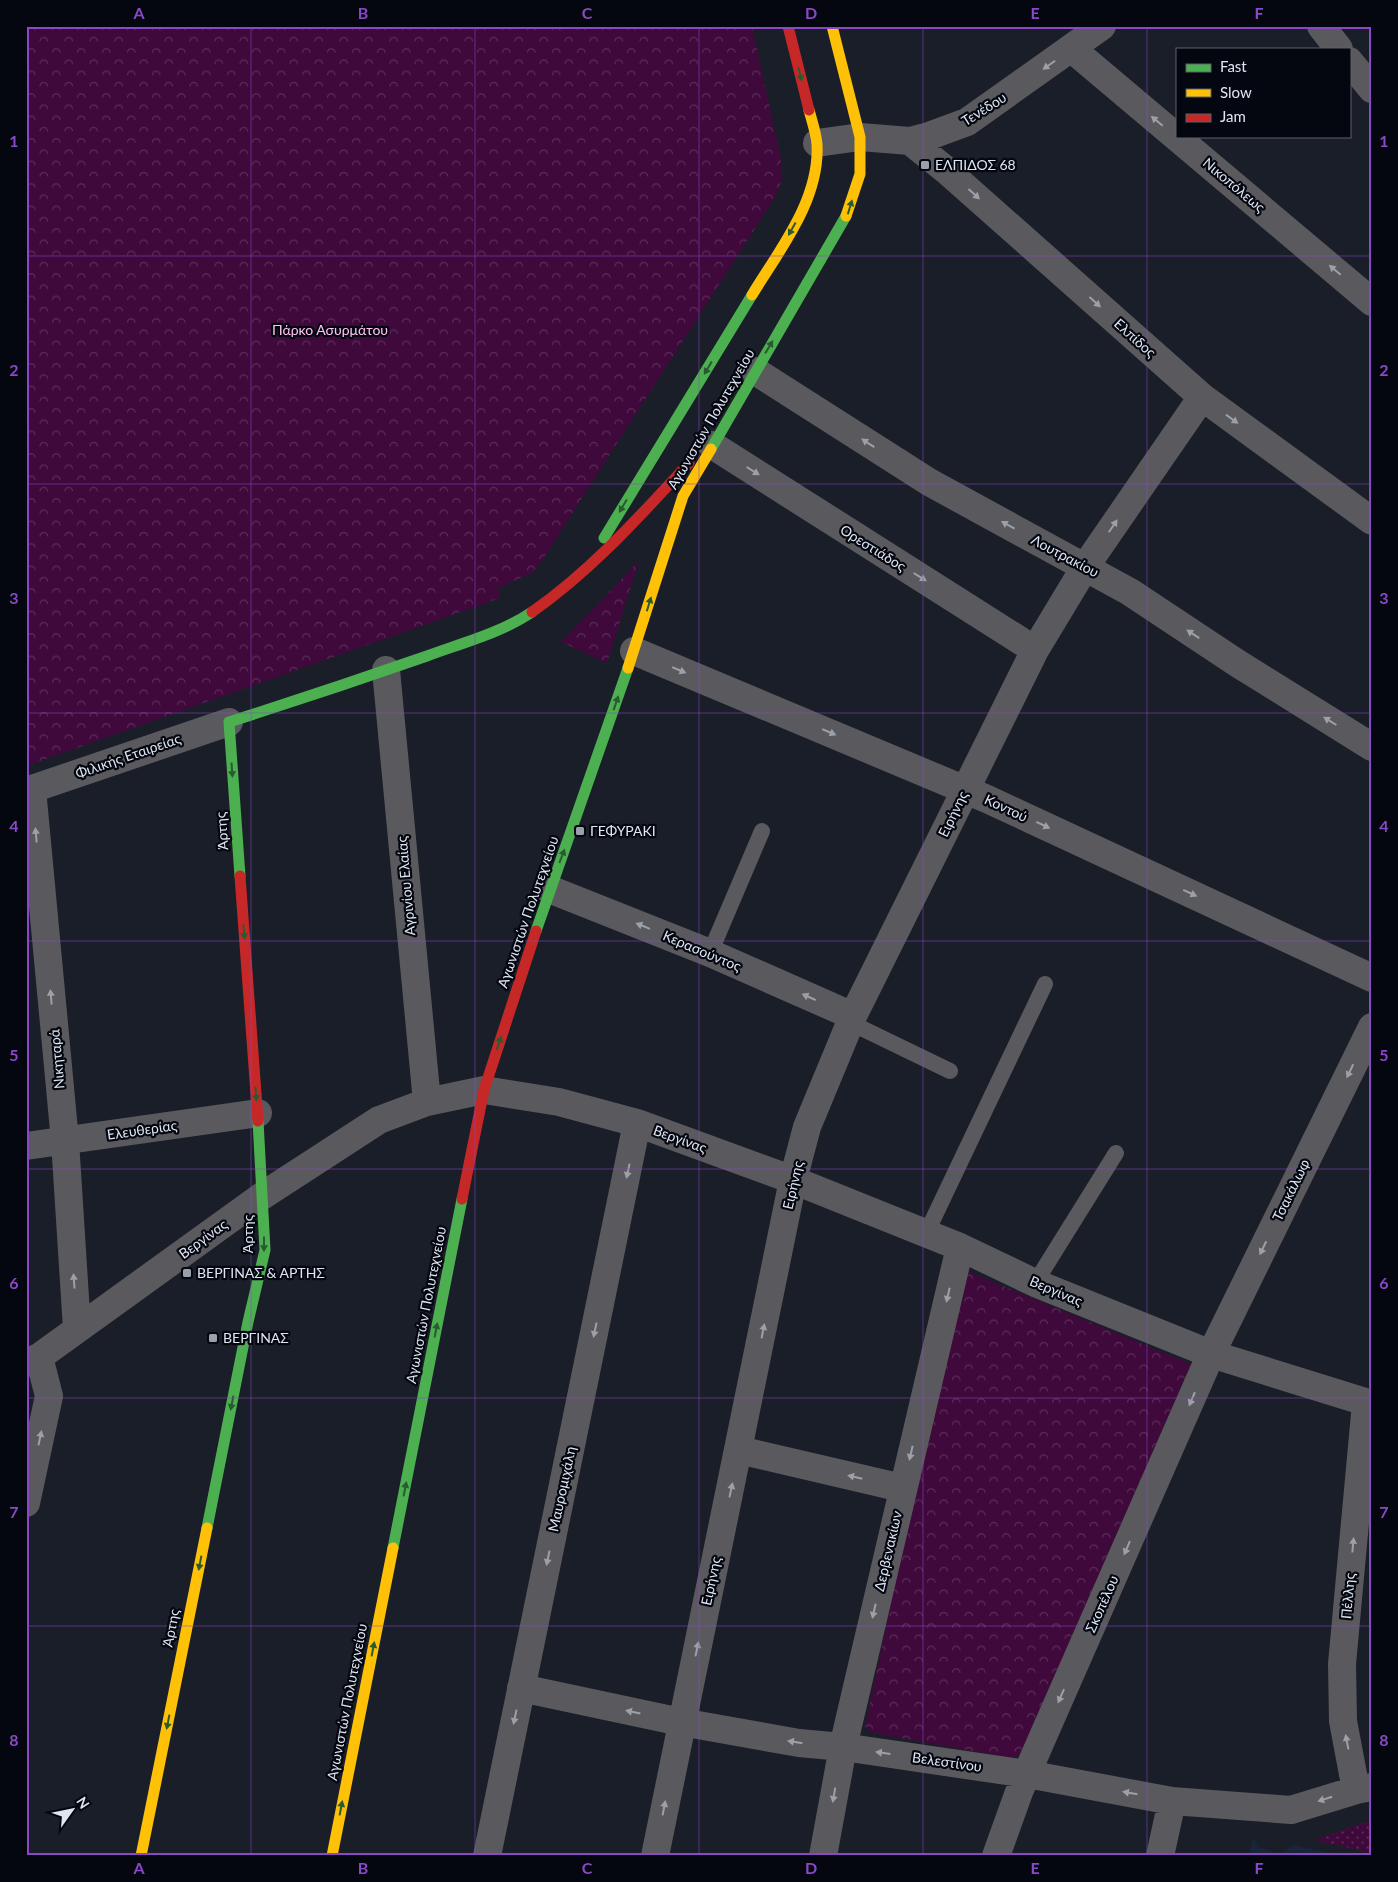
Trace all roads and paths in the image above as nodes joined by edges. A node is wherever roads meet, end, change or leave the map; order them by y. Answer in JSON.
{"nodes":[{"id":1,"x":788,"y":26,"type":"edge"},
{"id":2,"x":832,"y":26,"type":"edge"},
{"id":3,"x":1102,"y":26,"type":"edge"},
{"id":4,"x":1321,"y":26,"type":"edge"},
{"id":5,"x":1338,"y":48,"type":"edge"},
{"id":6,"x":1072,"y":49,"type":"junction"},
{"id":7,"x":1350,"y":62,"type":"edge"},
{"id":8,"x":1372,"y":89,"type":"edge"},
{"id":9,"x":1176,"y":137,"type":"edge"},
{"id":10,"x":860,"y":138,"type":"junction"},
{"id":11,"x":1178,"y":138,"type":"edge"},
{"id":12,"x":910,"y":141,"type":"junction"},
{"id":13,"x":817,"y":143,"type":"junction"},
{"id":14,"x":1372,"y":302,"type":"edge"},
{"id":15,"x":755,"y":371,"type":"junction"},
{"id":16,"x":1202,"y":397,"type":"junction"},
{"id":17,"x":729,"y":416,"type":"junction"},
{"id":18,"x":712,"y":445,"type":"junction"},
{"id":19,"x":1372,"y":521,"type":"edge"},
{"id":20,"x":586,"y":567,"type":"junction"},
{"id":21,"x":1085,"y":567,"type":"junction"},
{"id":22,"x":1035,"y":650,"type":"junction"},
{"id":23,"x":634,"y":651,"type":"junction"},
{"id":24,"x":386,"y":670,"type":"junction"},
{"id":25,"x":229,"y":722,"type":"junction"},
{"id":26,"x":1372,"y":747,"type":"edge"},
{"id":27,"x":29,"y":790,"type":"edge"},
{"id":28,"x":965,"y":790,"type":"junction"},
{"id":29,"x":762,"y":830,"type":"dead end"},
{"id":30,"x":549,"y":889,"type":"junction"},
{"id":31,"x":710,"y":953,"type":"junction"},
{"id":32,"x":1372,"y":978,"type":"edge"},
{"id":33,"x":1045,"y":984,"type":"dead end"},
{"id":34,"x":852,"y":1020,"type":"junction"},
{"id":35,"x":1372,"y":1027,"type":"edge"},
{"id":36,"x":950,"y":1071,"type":"dead end"},
{"id":37,"x":484,"y":1090,"type":"junction"},
{"id":38,"x":427,"y":1102,"type":"junction"},
{"id":39,"x":258,"y":1113,"type":"junction"},
{"id":40,"x":637,"y":1123,"type":"junction"},
{"id":41,"x":65,"y":1141,"type":"junction"},
{"id":42,"x":26,"y":1146,"type":"edge"},
{"id":43,"x":1116,"y":1153,"type":"dead end"},
{"id":44,"x":794,"y":1180,"type":"junction"},
{"id":45,"x":262,"y":1196,"type":"junction"},
{"id":46,"x":926,"y":1234,"type":"junction"},
{"id":47,"x":960,"y":1247,"type":"junction"},
{"id":48,"x":1034,"y":1282,"type":"junction"},
{"id":49,"x":78,"y":1330,"type":"junction"},
{"id":50,"x":1211,"y":1354,"type":"junction"},
{"id":51,"x":33,"y":1360,"type":"edge"},
{"id":52,"x":1369,"y":1403,"type":"edge"},
{"id":53,"x":739,"y":1450,"type":"junction"},
{"id":54,"x":902,"y":1488,"type":"junction"},
{"id":55,"x":26,"y":1503,"type":"edge"},
{"id":56,"x":521,"y":1688,"type":"junction"},
{"id":57,"x":681,"y":1722,"type":"junction"},
{"id":58,"x":843,"y":1747,"type":"junction"},
{"id":59,"x":1027,"y":1774,"type":"junction"},
{"id":60,"x":1364,"y":1789,"type":"edge"},
{"id":61,"x":1172,"y":1801,"type":"junction"},
{"id":62,"x":141,"y":1856,"type":"edge"},
{"id":63,"x":332,"y":1856,"type":"edge"},
{"id":64,"x":487,"y":1856,"type":"edge"},
{"id":65,"x":655,"y":1856,"type":"edge"},
{"id":66,"x":823,"y":1856,"type":"edge"},
{"id":67,"x":996,"y":1856,"type":"edge"},
{"id":68,"x":1160,"y":1856,"type":"edge"}],
"edges":[{"from":1,"to":13,"type":"street","name":"Αγωνιστών Πολυτεχνείου","one_way":true},
{"from":2,"to":10,"type":"street","name":"Αγωνιστών Πολυτεχνείου"},
{"from":3,"to":6,"type":"street","name":"Τενέδου"},
{"from":4,"to":5,"type":"street"},
{"from":9,"to":6,"type":"street","name":"Νικοπόλεως","one_way":true},
{"from":6,"to":12,"type":"street","name":"Τενέδου","one_way":true},
{"from":7,"to":8,"type":"street"},
{"from":10,"to":12,"type":"street","name":"Τενέδου"},
{"from":10,"to":13,"type":"street","name":"Τενέδου"},
{"from":15,"to":10,"type":"street","name":"Αγωνιστών Πολυτεχνείου","one_way":true},
{"from":14,"to":11,"type":"street","name":"Νικοπόλεως","one_way":true},
{"from":12,"to":16,"type":"street","name":"Ελπίδος","one_way":true},
{"from":13,"to":20,"type":"street","name":"Αγωνιστών Πολυτεχνείου","one_way":true},
{"from":15,"to":17,"type":"street","name":"Αγωνιστών Πολυτεχνείου"},
{"from":21,"to":15,"type":"street","name":"Λουτρακίου","one_way":true},
{"from":16,"to":19,"type":"street","name":"Ελπίδος","one_way":true},
{"from":21,"to":16,"type":"street","name":"Ειρήνης","one_way":true},
{"from":17,"to":18,"type":"street","name":"Αγωνιστών Πολυτεχνείου"},
{"from":17,"to":20,"type":"street"},
{"from":18,"to":22,"type":"street","name":"Ορεστιάδος","one_way":true},
{"from":23,"to":18,"type":"street","name":"Αγωνιστών Πολυτεχνείου","one_way":true},
{"from":20,"to":24,"type":"street"},
{"from":21,"to":22,"type":"street","name":"Ειρήνης"},
{"from":26,"to":21,"type":"street","name":"Λουτρακίου","one_way":true},
{"from":22,"to":28,"type":"street","name":"Ειρήνης"},
{"from":23,"to":28,"type":"street","name":"Κοντού","one_way":true},
{"from":30,"to":23,"type":"street","name":"Αγωνιστών Πολυτεχνείου","one_way":true},
{"from":24,"to":25,"type":"street"},
{"from":24,"to":38,"type":"street","name":"Αγρινίου Ελαίας"},
{"from":25,"to":27,"type":"street","name":"Φιλικής Εταιρείας"},
{"from":25,"to":39,"type":"street","name":"Άρτης","one_way":true},
{"from":41,"to":27,"type":"street","name":"Νικηταρά","one_way":true},
{"from":28,"to":32,"type":"street","name":"Κοντού","one_way":true},
{"from":28,"to":34,"type":"street","name":"Ειρήνης"},
{"from":29,"to":31,"type":"lane"},
{"from":31,"to":30,"type":"street","name":"Κερασούντος","one_way":true},
{"from":37,"to":30,"type":"street","name":"Αγωνιστών Πολυτεχνείου","one_way":true},
{"from":34,"to":31,"type":"street","name":"Κερασούντος","one_way":true},
{"from":33,"to":46,"type":"lane"},
{"from":34,"to":36,"type":"lane"},
{"from":34,"to":44,"type":"street","name":"Ειρήνης"},
{"from":35,"to":50,"type":"street","name":"Τσακάλωφ","one_way":true},
{"from":37,"to":38,"type":"street","name":"Βεργίνας"},
{"from":37,"to":40,"type":"street","name":"Βεργίνας"},
{"from":63,"to":37,"type":"street","name":"Αγωνιστών Πολυτεχνείου","one_way":true},
{"from":38,"to":45,"type":"street","name":"Βεργίνας"},
{"from":39,"to":41,"type":"street","name":"Ελευθερίας"},
{"from":39,"to":45,"type":"street","name":"Άρτης"},
{"from":40,"to":44,"type":"street","name":"Βεργίνας"},
{"from":40,"to":56,"type":"street","name":"Μαυρομιχάλη","one_way":true},
{"from":41,"to":42,"type":"street","name":"Ελευθερίας"},
{"from":49,"to":41,"type":"street","name":"Νικηταρά","one_way":true},
{"from":43,"to":48,"type":"lane"},
{"from":44,"to":46,"type":"street","name":"Βεργίνας"},
{"from":53,"to":44,"type":"street","name":"Ειρήνης","one_way":true},
{"from":45,"to":49,"type":"street","name":"Βεργίνας"},
{"from":45,"to":62,"type":"street","name":"Άρτης","one_way":true},
{"from":46,"to":47,"type":"street","name":"Βεργίνας"},
{"from":47,"to":48,"type":"street","name":"Βεργίνας"},
{"from":47,"to":54,"type":"street","name":"Δερβενακίων","one_way":true},
{"from":48,"to":50,"type":"street","name":"Βεργίνας"},
{"from":49,"to":51,"type":"street","name":"Βεργίνας"},
{"from":50,"to":52,"type":"street","name":"Βεργίνας"},
{"from":50,"to":59,"type":"street","name":"Σκοπέλου","one_way":true},
{"from":55,"to":51,"type":"street","one_way":true},
{"from":60,"to":52,"type":"street","name":"Πέλλης","one_way":true},
{"from":54,"to":53,"type":"street","one_way":true},
{"from":57,"to":53,"type":"street","name":"Ειρήνης","one_way":true},
{"from":54,"to":58,"type":"street","name":"Δερβενακίων","one_way":true},
{"from":57,"to":56,"type":"street","name":"Βελεστίνου","one_way":true},
{"from":56,"to":64,"type":"street","name":"Μαυρομιχάλη","one_way":true},
{"from":58,"to":57,"type":"street","name":"Βελεστίνου","one_way":true},
{"from":65,"to":57,"type":"street","name":"Ειρήνης","one_way":true},
{"from":59,"to":58,"type":"street","name":"Βελεστίνου","one_way":true},
{"from":58,"to":66,"type":"street","name":"Δερβενακίων","one_way":true},
{"from":61,"to":59,"type":"street","name":"Βελεστίνου","one_way":true},
{"from":59,"to":67,"type":"street","name":"Σκοπέλου"},
{"from":60,"to":61,"type":"street","name":"Βελεστίνου","one_way":true},
{"from":61,"to":68,"type":"street"}]}
